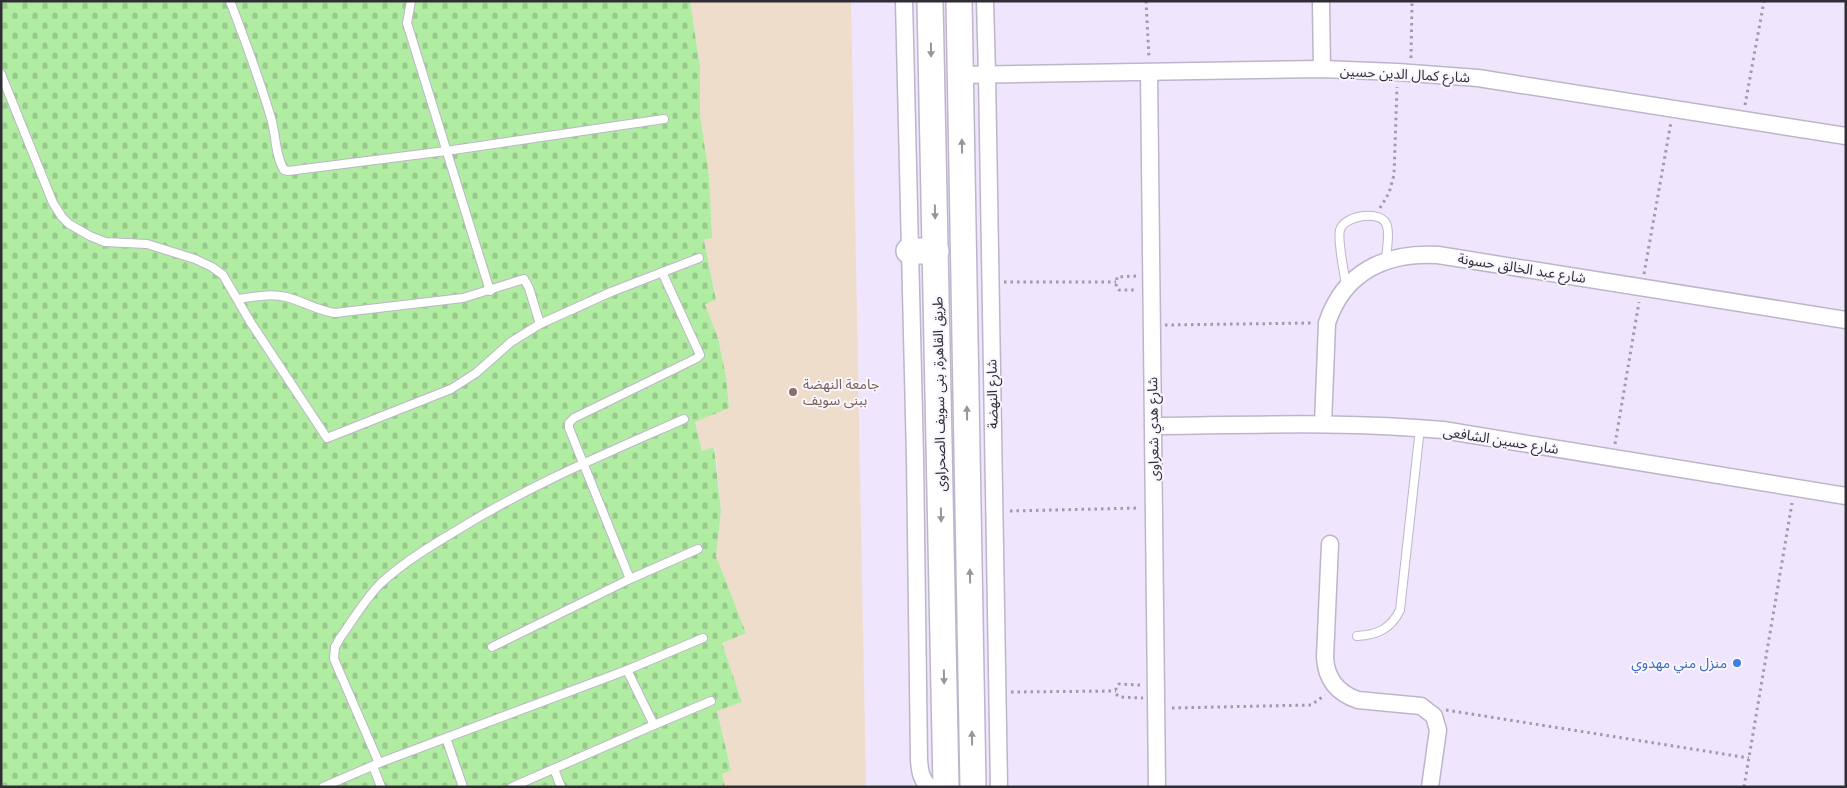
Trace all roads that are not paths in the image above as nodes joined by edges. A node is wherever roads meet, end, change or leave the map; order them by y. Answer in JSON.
{"nodes":[{"id":1,"x":230,"y":1,"type":"edge"},
{"id":2,"x":411,"y":1,"type":"edge"},
{"id":3,"x":904,"y":1,"type":"edge"},
{"id":4,"x":930,"y":1,"type":"edge"},
{"id":5,"x":959,"y":1,"type":"edge"},
{"id":6,"x":985,"y":1,"type":"edge"},
{"id":7,"x":1321,"y":1,"type":"edge"},
{"id":8,"x":1322,"y":69,"type":"junction"},
{"id":9,"x":1149,"y":72,"type":"junction"},
{"id":10,"x":1,"y":74,"type":"edge"},
{"id":11,"x":987,"y":74,"type":"junction"},
{"id":12,"x":961,"y":75,"type":"junction"},
{"id":13,"x":664,"y":119,"type":"dead end"},
{"id":14,"x":1846,"y":136,"type":"edge"},
{"id":15,"x":446,"y":151,"type":"junction"},
{"id":16,"x":909,"y":251,"type":"junction"},
{"id":17,"x":936,"y":251,"type":"junction"},
{"id":18,"x":699,"y":258,"type":"dead end"},
{"id":19,"x":1386,"y":261,"type":"junction"},
{"id":20,"x":662,"y":272,"type":"junction"},
{"id":21,"x":1346,"y":287,"type":"junction"},
{"id":22,"x":490,"y":291,"type":"junction"},
{"id":23,"x":238,"y":299,"type":"junction"},
{"id":24,"x":1846,"y":320,"type":"edge"},
{"id":25,"x":540,"y":324,"type":"junction"},
{"id":26,"x":684,"y":419,"type":"dead end"},
{"id":27,"x":1323,"y":424,"type":"junction"},
{"id":28,"x":1153,"y":426,"type":"junction"},
{"id":29,"x":1420,"y":428,"type":"junction"},
{"id":30,"x":583,"y":463,"type":"junction"},
{"id":31,"x":1846,"y":496,"type":"edge"},
{"id":32,"x":1330,"y":544,"type":"dead end"},
{"id":33,"x":698,"y":549,"type":"dead end"},
{"id":34,"x":630,"y":578,"type":"junction"},
{"id":35,"x":1357,"y":636,"type":"dead end"},
{"id":36,"x":704,"y":638,"type":"dead end"},
{"id":37,"x":492,"y":647,"type":"dead end"},
{"id":38,"x":627,"y":670,"type":"junction"},
{"id":39,"x":711,"y":701,"type":"dead end"},
{"id":40,"x":944,"y":703,"type":"junction"},
{"id":41,"x":972,"y":703,"type":"junction"},
{"id":42,"x":654,"y":725,"type":"junction"},
{"id":43,"x":446,"y":738,"type":"junction"},
{"id":44,"x":376,"y":764,"type":"junction"},
{"id":45,"x":554,"y":768,"type":"junction"},
{"id":46,"x":323,"y":787,"type":"edge"},
{"id":47,"x":381,"y":787,"type":"edge"},
{"id":48,"x":463,"y":787,"type":"edge"},
{"id":49,"x":512,"y":787,"type":"edge"},
{"id":50,"x":561,"y":787,"type":"edge"},
{"id":51,"x":929,"y":787,"type":"edge"},
{"id":52,"x":946,"y":787,"type":"edge"},
{"id":53,"x":973,"y":787,"type":"edge"},
{"id":54,"x":999,"y":787,"type":"edge"},
{"id":55,"x":1157,"y":787,"type":"edge"},
{"id":56,"x":1430,"y":787,"type":"edge"}],
"edges":[{"from":1,"to":15,"type":"lane"},
{"from":2,"to":15,"type":"lane"},
{"from":3,"to":16,"type":"street"},
{"from":4,"to":17,"type":"main road","name":"طريق القاهرة, بنى سويف الصحراوى","one_way":true},
{"from":5,"to":12,"type":"main road","name":"طريق القاهرة, بنى سويف الصحراوى"},
{"from":6,"to":11,"type":"street","name":"شارع النهضة"},
{"from":7,"to":8,"type":"street"},
{"from":8,"to":9,"type":"street","name":"شارع كمال الدين حسين"},
{"from":8,"to":14,"type":"street","name":"شارع كمال الدين حسين"},
{"from":9,"to":11,"type":"street","name":"شارع كمال الدين حسين"},
{"from":9,"to":28,"type":"street","name":"شارع هدي شعراوى"},
{"from":10,"to":23,"type":"lane"},
{"from":11,"to":12,"type":"street","name":"شارع كمال الدين حسين"},
{"from":11,"to":54,"type":"street","name":"شارع النهضة"},
{"from":41,"to":12,"type":"main road","name":"طريق القاهرة, بنى سويف الصحراوى","one_way":true},
{"from":13,"to":15,"type":"lane"},
{"from":15,"to":22,"type":"lane"},
{"from":16,"to":17,"type":"main road"},
{"from":16,"to":51,"type":"street"},
{"from":17,"to":40,"type":"main road","name":"طريق القاهرة, بنى سويف الصحراوى","one_way":true},
{"from":18,"to":20,"type":"lane"},
{"from":19,"to":21,"type":"street","name":"شارع عبد الخالق حسونة"},
{"from":19,"to":21,"type":"lane"},
{"from":19,"to":24,"type":"street","name":"شارع عبد الخالق حسونة"},
{"from":20,"to":25,"type":"lane"},
{"from":20,"to":30,"type":"lane"},
{"from":21,"to":27,"type":"street","name":"شارع عبد الخالق حسونة"},
{"from":22,"to":23,"type":"lane"},
{"from":22,"to":25,"type":"lane"},
{"from":23,"to":25,"type":"lane"},
{"from":26,"to":30,"type":"lane"},
{"from":27,"to":28,"type":"street","name":"شارع حسين الشافعى"},
{"from":27,"to":29,"type":"street","name":"شارع حسين الشافعى"},
{"from":28,"to":55,"type":"street","name":"شارع هدي شعراوى"},
{"from":29,"to":31,"type":"street","name":"شارع حسين الشافعى"},
{"from":29,"to":35,"type":"lane"},
{"from":30,"to":34,"type":"lane"},
{"from":30,"to":44,"type":"lane"},
{"from":32,"to":56,"type":"street"},
{"from":33,"to":34,"type":"lane"},
{"from":34,"to":37,"type":"lane"},
{"from":36,"to":38,"type":"lane"},
{"from":38,"to":42,"type":"lane"},
{"from":38,"to":43,"type":"lane"},
{"from":39,"to":42,"type":"lane"},
{"from":40,"to":41,"type":"main road"},
{"from":40,"to":52,"type":"main road","name":"طريق القاهرة, بنى سويف الصحراوى"},
{"from":53,"to":41,"type":"main road","name":"طريق القاهرة, بنى سويف الصحراوى","one_way":true},
{"from":42,"to":45,"type":"lane"},
{"from":43,"to":44,"type":"lane"},
{"from":43,"to":48,"type":"lane"},
{"from":44,"to":46,"type":"lane"},
{"from":44,"to":47,"type":"lane"},
{"from":45,"to":49,"type":"lane"},
{"from":45,"to":50,"type":"lane"}]}
